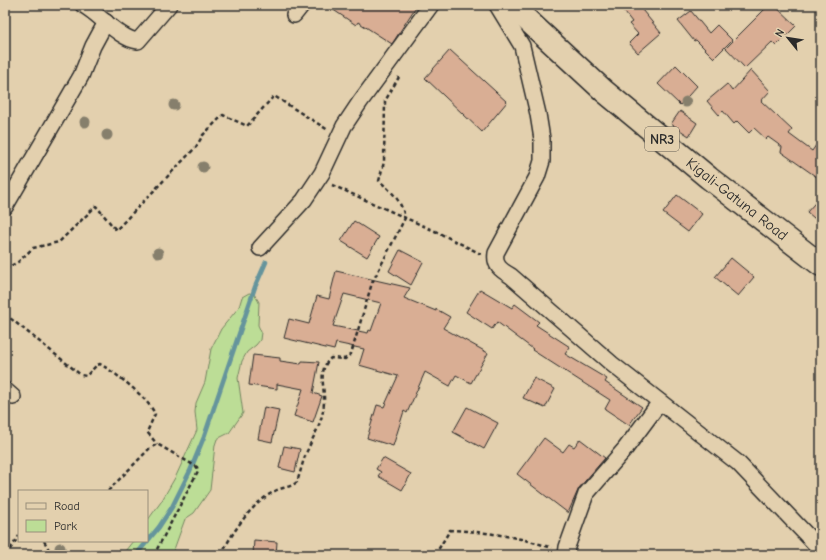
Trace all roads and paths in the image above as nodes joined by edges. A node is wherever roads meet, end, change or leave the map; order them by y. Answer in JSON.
{"nodes":[{"id":1,"x":83,"y":5,"type":"edge"},
{"id":2,"x":169,"y":5,"type":"edge"},
{"id":3,"x":431,"y":5,"type":"edge"},
{"id":4,"x":497,"y":5,"type":"edge"},
{"id":5,"x":511,"y":5,"type":"edge"},
{"id":6,"x":106,"y":22,"type":"junction"},
{"id":7,"x":401,"y":73,"type":"dead end"},
{"id":8,"x":340,"y":136,"type":"junction"},
{"id":9,"x":318,"y":179,"type":"junction"},
{"id":10,"x":5,"y":207,"type":"edge"},
{"id":11,"x":405,"y":218,"type":"junction"},
{"id":12,"x":260,"y":248,"type":"dead end"},
{"id":13,"x":495,"y":261,"type":"junction"},
{"id":14,"x":821,"y":265,"type":"edge"},
{"id":15,"x":5,"y":270,"type":"edge"},
{"id":16,"x":5,"y":314,"type":"edge"},
{"id":17,"x":660,"y":402,"type":"junction"},
{"id":18,"x":157,"y":444,"type":"junction"},
{"id":19,"x":109,"y":490,"type":"edge"},
{"id":20,"x":18,"y":537,"type":"edge"},
{"id":21,"x":45,"y":542,"type":"edge"},
{"id":22,"x":821,"y":552,"type":"edge"},
{"id":23,"x":566,"y":554,"type":"edge"},
{"id":24,"x":6,"y":555,"type":"edge"},
{"id":25,"x":52,"y":555,"type":"edge"},
{"id":26,"x":154,"y":555,"type":"edge"},
{"id":27,"x":221,"y":555,"type":"edge"},
{"id":28,"x":435,"y":555,"type":"edge"},
{"id":29,"x":819,"y":555,"type":"edge"}],
"edges":[{"from":1,"to":6,"type":"street"},
{"from":2,"to":6,"type":"street"},
{"from":3,"to":8,"type":"street"},
{"from":4,"to":13,"type":"street"},
{"from":5,"to":14,"type":"highway","name":"Kigali-Gatuna Road","number":"NR3"},
{"from":6,"to":10,"type":"street"},
{"from":7,"to":11,"type":"path"},
{"from":8,"to":9,"type":"street"},
{"from":8,"to":15,"type":"path"},
{"from":9,"to":11,"type":"path"},
{"from":9,"to":12,"type":"street"},
{"from":11,"to":13,"type":"path"},
{"from":11,"to":27,"type":"path"},
{"from":13,"to":17,"type":"street"},
{"from":16,"to":18,"type":"path"},
{"from":17,"to":22,"type":"street"},
{"from":17,"to":23,"type":"street"},
{"from":18,"to":19,"type":"path"},
{"from":18,"to":26,"type":"path"},
{"from":20,"to":24,"type":"path"},
{"from":21,"to":25,"type":"path"},
{"from":22,"to":29,"type":"street"},
{"from":23,"to":28,"type":"path"}]}
